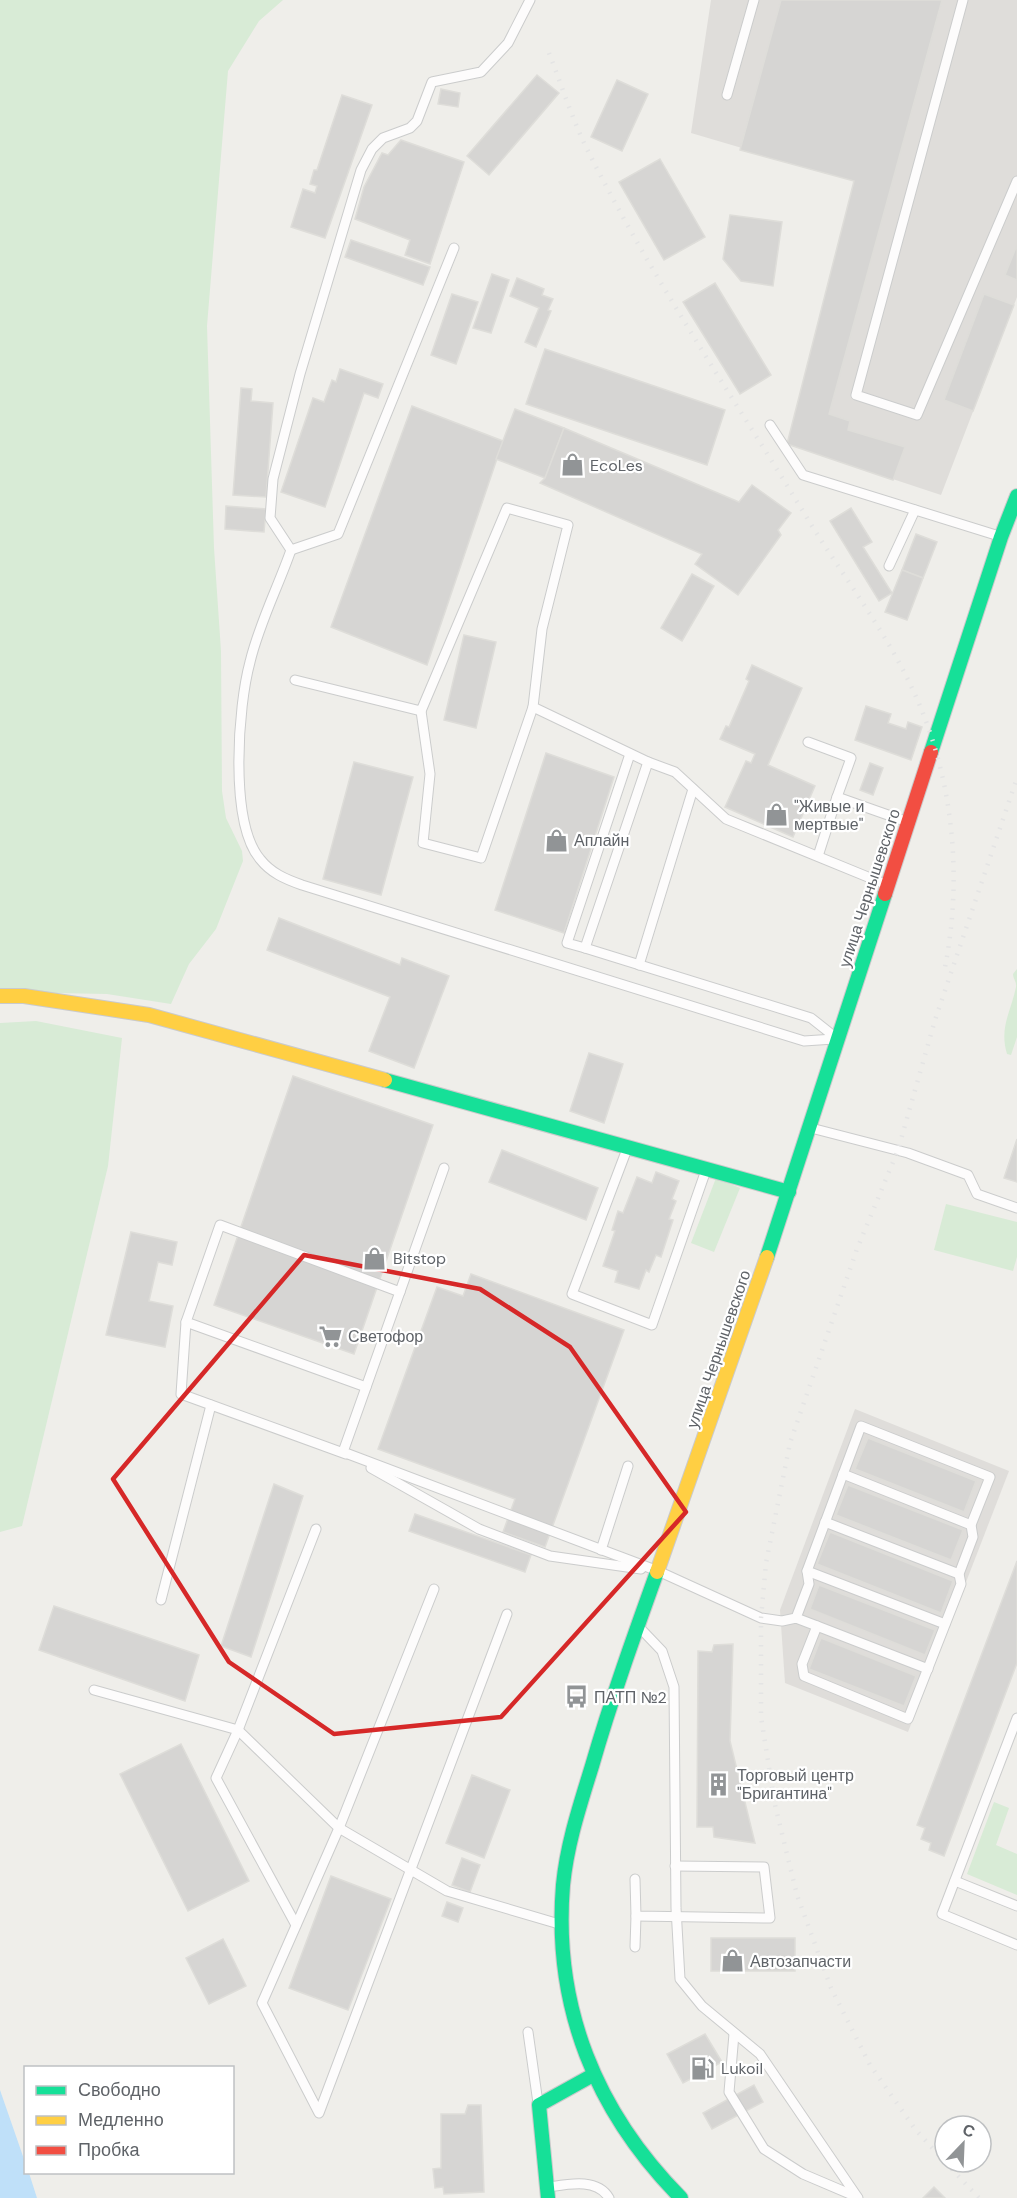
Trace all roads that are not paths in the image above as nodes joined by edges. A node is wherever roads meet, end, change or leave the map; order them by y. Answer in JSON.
{"nodes":[{"id":1,"x":530,"y":0,"type":"edge"},
{"id":2,"x":754,"y":0,"type":"edge"},
{"id":3,"x":963,"y":0,"type":"edge"},
{"id":4,"x":726,"y":95,"type":"dead end"},
{"id":5,"x":1017,"y":181,"type":"edge"},
{"id":6,"x":454,"y":248,"type":"dead end"},
{"id":7,"x":770,"y":425,"type":"dead end"},
{"id":8,"x":1017,"y":496,"type":"edge"},
{"id":9,"x":915,"y":510,"type":"junction"},
{"id":10,"x":1001,"y":537,"type":"junction"},
{"id":11,"x":291,"y":550,"type":"junction"},
{"id":12,"x":889,"y":566,"type":"dead end"},
{"id":13,"x":295,"y":680,"type":"dead end"},
{"id":14,"x":533,"y":707,"type":"junction"},
{"id":15,"x":421,"y":711,"type":"junction"},
{"id":16,"x":808,"y":742,"type":"dead end"},
{"id":17,"x":630,"y":754,"type":"junction"},
{"id":18,"x":648,"y":762,"type":"junction"},
{"id":19,"x":693,"y":789,"type":"junction"},
{"id":20,"x":837,"y":797,"type":"junction"},
{"id":21,"x":908,"y":822,"type":"junction"},
{"id":22,"x":818,"y":856,"type":"junction"},
{"id":23,"x":887,"y":885,"type":"junction"},
{"id":24,"x":585,"y":948,"type":"junction"},
{"id":25,"x":639,"y":965,"type":"junction"},
{"id":26,"x":0,"y":996,"type":"edge"},
{"id":27,"x":837,"y":1039,"type":"junction"},
{"id":28,"x":808,"y":1128,"type":"junction"},
{"id":29,"x":628,"y":1146,"type":"junction"},
{"id":30,"x":444,"y":1168,"type":"dead end"},
{"id":31,"x":707,"y":1169,"type":"junction"},
{"id":32,"x":789,"y":1192,"type":"junction"},
{"id":33,"x":1017,"y":1208,"type":"edge"},
{"id":34,"x":400,"y":1292,"type":"junction"},
{"id":35,"x":186,"y":1322,"type":"junction"},
{"id":36,"x":366,"y":1387,"type":"junction"},
{"id":37,"x":211,"y":1405,"type":"junction"},
{"id":38,"x":343,"y":1452,"type":"junction"},
{"id":39,"x":628,"y":1466,"type":"dead end"},
{"id":40,"x":843,"y":1474,"type":"junction"},
{"id":41,"x":825,"y":1522,"type":"junction"},
{"id":42,"x":972,"y":1525,"type":"junction"},
{"id":43,"x":316,"y":1529,"type":"dead end"},
{"id":44,"x":601,"y":1550,"type":"junction"},
{"id":45,"x":658,"y":1571,"type":"junction"},
{"id":46,"x":807,"y":1571,"type":"junction"},
{"id":47,"x":959,"y":1574,"type":"junction"},
{"id":48,"x":434,"y":1589,"type":"dead end"},
{"id":49,"x":161,"y":1600,"type":"dead end"},
{"id":50,"x":507,"y":1614,"type":"dead end"},
{"id":51,"x":796,"y":1618,"type":"junction"},
{"id":52,"x":945,"y":1624,"type":"junction"},
{"id":53,"x":638,"y":1626,"type":"junction"},
{"id":54,"x":817,"y":1626,"type":"junction"},
{"id":55,"x":928,"y":1669,"type":"junction"},
{"id":56,"x":94,"y":1690,"type":"dead end"},
{"id":57,"x":1017,"y":1718,"type":"edge"},
{"id":58,"x":238,"y":1730,"type":"junction"},
{"id":59,"x":339,"y":1828,"type":"junction"},
{"id":60,"x":675,"y":1866,"type":"junction"},
{"id":61,"x":411,"y":1870,"type":"junction"},
{"id":62,"x":635,"y":1879,"type":"dead end"},
{"id":63,"x":955,"y":1881,"type":"junction"},
{"id":64,"x":1017,"y":1906,"type":"edge"},
{"id":65,"x":636,"y":1916,"type":"junction"},
{"id":66,"x":676,"y":1917,"type":"junction"},
{"id":67,"x":561,"y":1924,"type":"junction"},
{"id":68,"x":296,"y":1925,"type":"junction"},
{"id":69,"x":1017,"y":1945,"type":"edge"},
{"id":70,"x":635,"y":1947,"type":"dead end"},
{"id":71,"x":528,"y":2032,"type":"dead end"},
{"id":72,"x":734,"y":2034,"type":"junction"},
{"id":73,"x":593,"y":2075,"type":"junction"},
{"id":74,"x":539,"y":2105,"type":"junction"},
{"id":75,"x":548,"y":2192,"type":"edge"},
{"id":76,"x":857,"y":2197,"type":"edge"},
{"id":77,"x":609,"y":2198,"type":"edge"},
{"id":78,"x":681,"y":2198,"type":"edge"}],
"edges":[{"from":1,"to":11,"type":"lane"},
{"from":2,"to":4,"type":"lane"},
{"from":3,"to":5,"type":"lane"},
{"from":6,"to":11,"type":"lane"},
{"from":7,"to":9,"type":"lane"},
{"from":8,"to":10,"type":"main road","name":"улица Чернышевского"},
{"from":9,"to":10,"type":"lane"},
{"from":9,"to":12,"type":"lane"},
{"from":10,"to":21,"type":"main road","name":"улица Чернышевского"},
{"from":11,"to":27,"type":"lane"},
{"from":13,"to":15,"type":"lane"},
{"from":14,"to":15,"type":"lane"},
{"from":14,"to":15,"type":"lane"},
{"from":14,"to":17,"type":"lane"},
{"from":16,"to":20,"type":"lane"},
{"from":17,"to":18,"type":"lane"},
{"from":17,"to":24,"type":"lane"},
{"from":18,"to":19,"type":"lane"},
{"from":18,"to":24,"type":"lane"},
{"from":19,"to":22,"type":"lane"},
{"from":19,"to":25,"type":"lane"},
{"from":20,"to":21,"type":"lane"},
{"from":20,"to":22,"type":"lane"},
{"from":21,"to":23,"type":"main road","name":"улица Чернышевского"},
{"from":22,"to":23,"type":"lane"},
{"from":23,"to":27,"type":"main road","name":"улица Чернышевского"},
{"from":24,"to":25,"type":"lane"},
{"from":25,"to":27,"type":"lane"},
{"from":26,"to":29,"type":"main road"},
{"from":27,"to":28,"type":"main road","name":"улица Чернышевского"},
{"from":28,"to":32,"type":"main road","name":"улица Чернышевского"},
{"from":28,"to":33,"type":"lane"},
{"from":29,"to":31,"type":"main road"},
{"from":29,"to":31,"type":"lane"},
{"from":30,"to":34,"type":"lane"},
{"from":31,"to":32,"type":"main road"},
{"from":32,"to":45,"type":"main road","name":"улица Чернышевского"},
{"from":34,"to":35,"type":"lane"},
{"from":34,"to":36,"type":"lane"},
{"from":35,"to":36,"type":"lane"},
{"from":35,"to":37,"type":"lane"},
{"from":36,"to":38,"type":"lane"},
{"from":37,"to":38,"type":"lane"},
{"from":37,"to":49,"type":"lane"},
{"from":38,"to":44,"type":"lane"},
{"from":38,"to":45,"type":"lane"},
{"from":39,"to":44,"type":"lane"},
{"from":40,"to":41,"type":"lane"},
{"from":40,"to":42,"type":"lane"},
{"from":40,"to":42,"type":"lane"},
{"from":41,"to":46,"type":"lane"},
{"from":41,"to":47,"type":"lane"},
{"from":42,"to":47,"type":"lane"},
{"from":43,"to":58,"type":"lane"},
{"from":44,"to":45,"type":"lane"},
{"from":45,"to":51,"type":"lane"},
{"from":45,"to":53,"type":"main road","name":"улица Чернышевского"},
{"from":46,"to":51,"type":"lane"},
{"from":46,"to":52,"type":"lane"},
{"from":47,"to":52,"type":"lane"},
{"from":48,"to":59,"type":"lane"},
{"from":50,"to":61,"type":"lane"},
{"from":51,"to":54,"type":"lane"},
{"from":52,"to":55,"type":"lane"},
{"from":53,"to":60,"type":"lane"},
{"from":53,"to":67,"type":"main road","name":"улица Чернышевского"},
{"from":54,"to":55,"type":"lane"},
{"from":54,"to":55,"type":"lane"},
{"from":56,"to":58,"type":"lane"},
{"from":57,"to":63,"type":"lane"},
{"from":58,"to":59,"type":"lane"},
{"from":58,"to":68,"type":"lane"},
{"from":59,"to":61,"type":"lane"},
{"from":59,"to":68,"type":"lane"},
{"from":60,"to":66,"type":"lane"},
{"from":60,"to":66,"type":"lane"},
{"from":61,"to":67,"type":"lane"},
{"from":61,"to":68,"type":"lane"},
{"from":62,"to":65,"type":"lane"},
{"from":63,"to":64,"type":"lane"},
{"from":63,"to":69,"type":"lane"},
{"from":65,"to":66,"type":"lane"},
{"from":65,"to":70,"type":"lane"},
{"from":66,"to":72,"type":"lane"},
{"from":67,"to":73,"type":"main road","name":"улица Чернышевского"},
{"from":71,"to":74,"type":"lane"},
{"from":72,"to":76,"type":"lane"},
{"from":72,"to":76,"type":"lane"},
{"from":73,"to":74,"type":"main road"},
{"from":73,"to":78,"type":"main road","name":"улица Чернышевского"},
{"from":74,"to":75,"type":"main road"},
{"from":75,"to":77,"type":"lane"}]}
